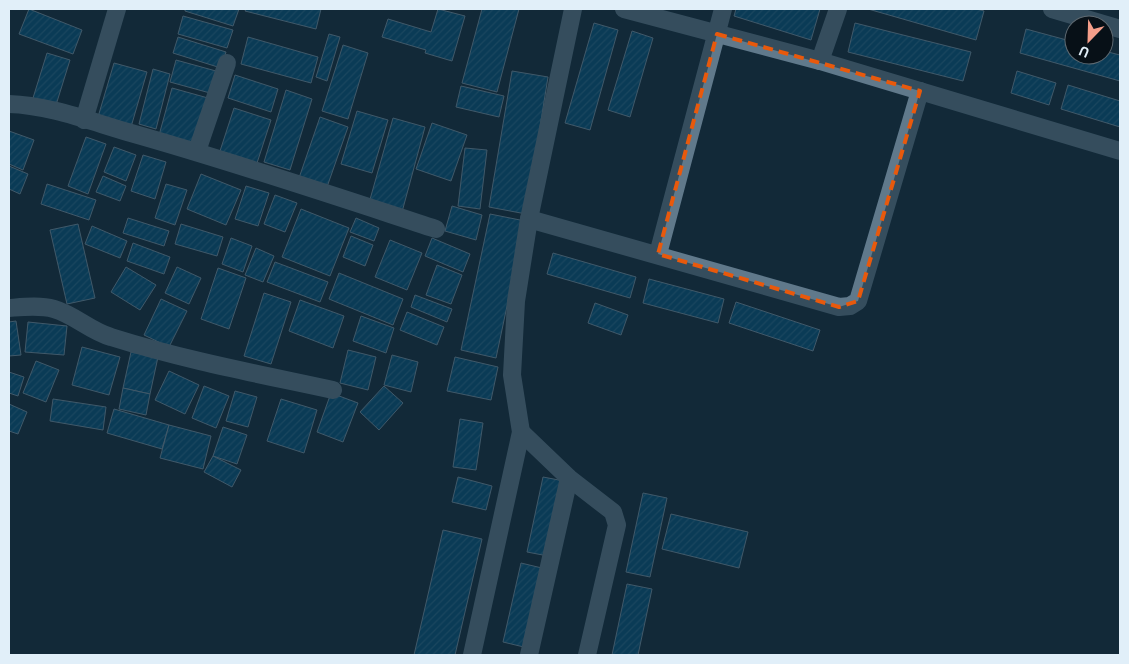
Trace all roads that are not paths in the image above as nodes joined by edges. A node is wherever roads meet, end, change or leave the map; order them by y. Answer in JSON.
{"nodes":[{"id":1,"x":117,"y":9,"type":"edge"},
{"id":2,"x":572,"y":9,"type":"edge"},
{"id":3,"x":624,"y":9,"type":"edge"},
{"id":4,"x":722,"y":9,"type":"edge"},
{"id":5,"x":838,"y":9,"type":"edge"},
{"id":6,"x":1052,"y":9,"type":"edge"},
{"id":7,"x":1120,"y":29,"type":"edge"},
{"id":8,"x":717,"y":34,"type":"junction"},
{"id":9,"x":820,"y":61,"type":"junction"},
{"id":10,"x":227,"y":64,"type":"dead end"},
{"id":11,"x":920,"y":91,"type":"junction"},
{"id":12,"x":9,"y":104,"type":"edge"},
{"id":13,"x":84,"y":120,"type":"junction"},
{"id":14,"x":1120,"y":151,"type":"edge"},
{"id":15,"x":197,"y":152,"type":"junction"},
{"id":16,"x":529,"y":219,"type":"junction"},
{"id":17,"x":436,"y":229,"type":"dead end"},
{"id":18,"x":658,"y":254,"type":"junction"},
{"id":19,"x":9,"y":308,"type":"edge"},
{"id":20,"x":333,"y":390,"type":"dead end"},
{"id":21,"x":521,"y":432,"type":"junction"},
{"id":22,"x":569,"y":478,"type":"junction"},
{"id":23,"x":472,"y":655,"type":"edge"},
{"id":24,"x":529,"y":655,"type":"edge"},
{"id":25,"x":587,"y":655,"type":"edge"}],
"edges":[{"from":1,"to":13,"type":"street"},
{"from":2,"to":16,"type":"street"},
{"from":3,"to":8,"type":"street"},
{"from":4,"to":8,"type":"street"},
{"from":5,"to":9,"type":"street"},
{"from":6,"to":7,"type":"street"},
{"from":8,"to":9,"type":"street"},
{"from":8,"to":18,"type":"street"},
{"from":9,"to":11,"type":"street"},
{"from":10,"to":15,"type":"street"},
{"from":11,"to":14,"type":"street"},
{"from":11,"to":18,"type":"street"},
{"from":12,"to":13,"type":"street"},
{"from":13,"to":15,"type":"street"},
{"from":15,"to":17,"type":"street"},
{"from":16,"to":18,"type":"street"},
{"from":16,"to":21,"type":"street"},
{"from":19,"to":20,"type":"street"},
{"from":21,"to":22,"type":"street"},
{"from":21,"to":23,"type":"street"},
{"from":22,"to":24,"type":"street"},
{"from":22,"to":25,"type":"street"}]}
